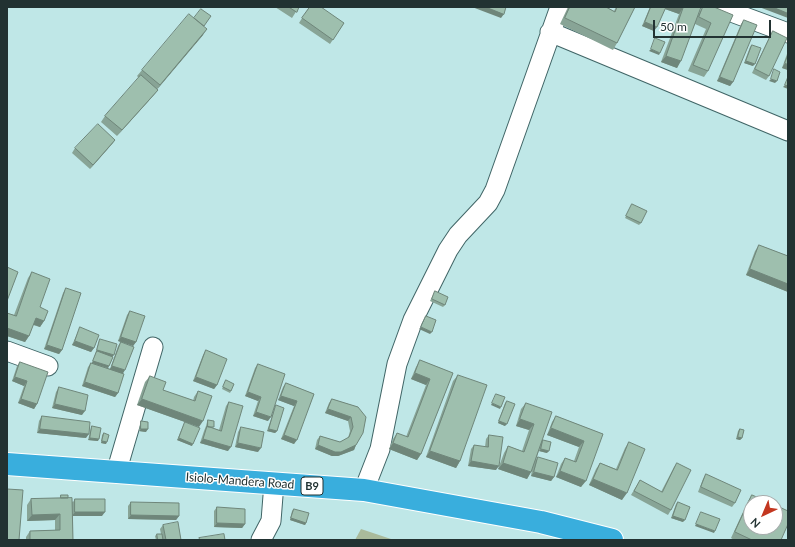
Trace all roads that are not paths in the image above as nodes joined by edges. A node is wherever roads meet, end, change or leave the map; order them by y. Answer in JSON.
{"nodes":[{"id":1,"x":560,"y":7,"type":"edge"},
{"id":2,"x":718,"y":7,"type":"edge"},
{"id":3,"x":740,"y":11,"type":"edge"},
{"id":4,"x":550,"y":32,"type":"junction"},
{"id":5,"x":788,"y":33,"type":"edge"},
{"id":6,"x":788,"y":132,"type":"edge"},
{"id":7,"x":153,"y":347,"type":"dead end"},
{"id":8,"x":7,"y":351,"type":"edge"},
{"id":9,"x":48,"y":366,"type":"dead end"},
{"id":10,"x":7,"y":464,"type":"edge"},
{"id":11,"x":116,"y":473,"type":"junction"},
{"id":12,"x":274,"y":483,"type":"junction"},
{"id":13,"x":364,"y":490,"type":"junction"},
{"id":14,"x":261,"y":540,"type":"edge"},
{"id":15,"x":612,"y":540,"type":"edge"}],
"edges":[{"from":1,"to":4,"type":"street"},
{"from":2,"to":3,"type":"street"},
{"from":3,"to":5,"type":"street"},
{"from":4,"to":6,"type":"street"},
{"from":4,"to":13,"type":"street"},
{"from":7,"to":11,"type":"street"},
{"from":8,"to":9,"type":"street"},
{"from":10,"to":11,"type":"highway","name":"Isiolo-Mandera Road","number":"B9"},
{"from":11,"to":12,"type":"highway","name":"Isiolo-Mandera Road","number":"B9"},
{"from":12,"to":13,"type":"highway","name":"Isiolo-Mandera Road","number":"B9"},
{"from":12,"to":14,"type":"street"},
{"from":13,"to":15,"type":"highway","name":"Isiolo-Mandera Road","number":"B9"}]}
